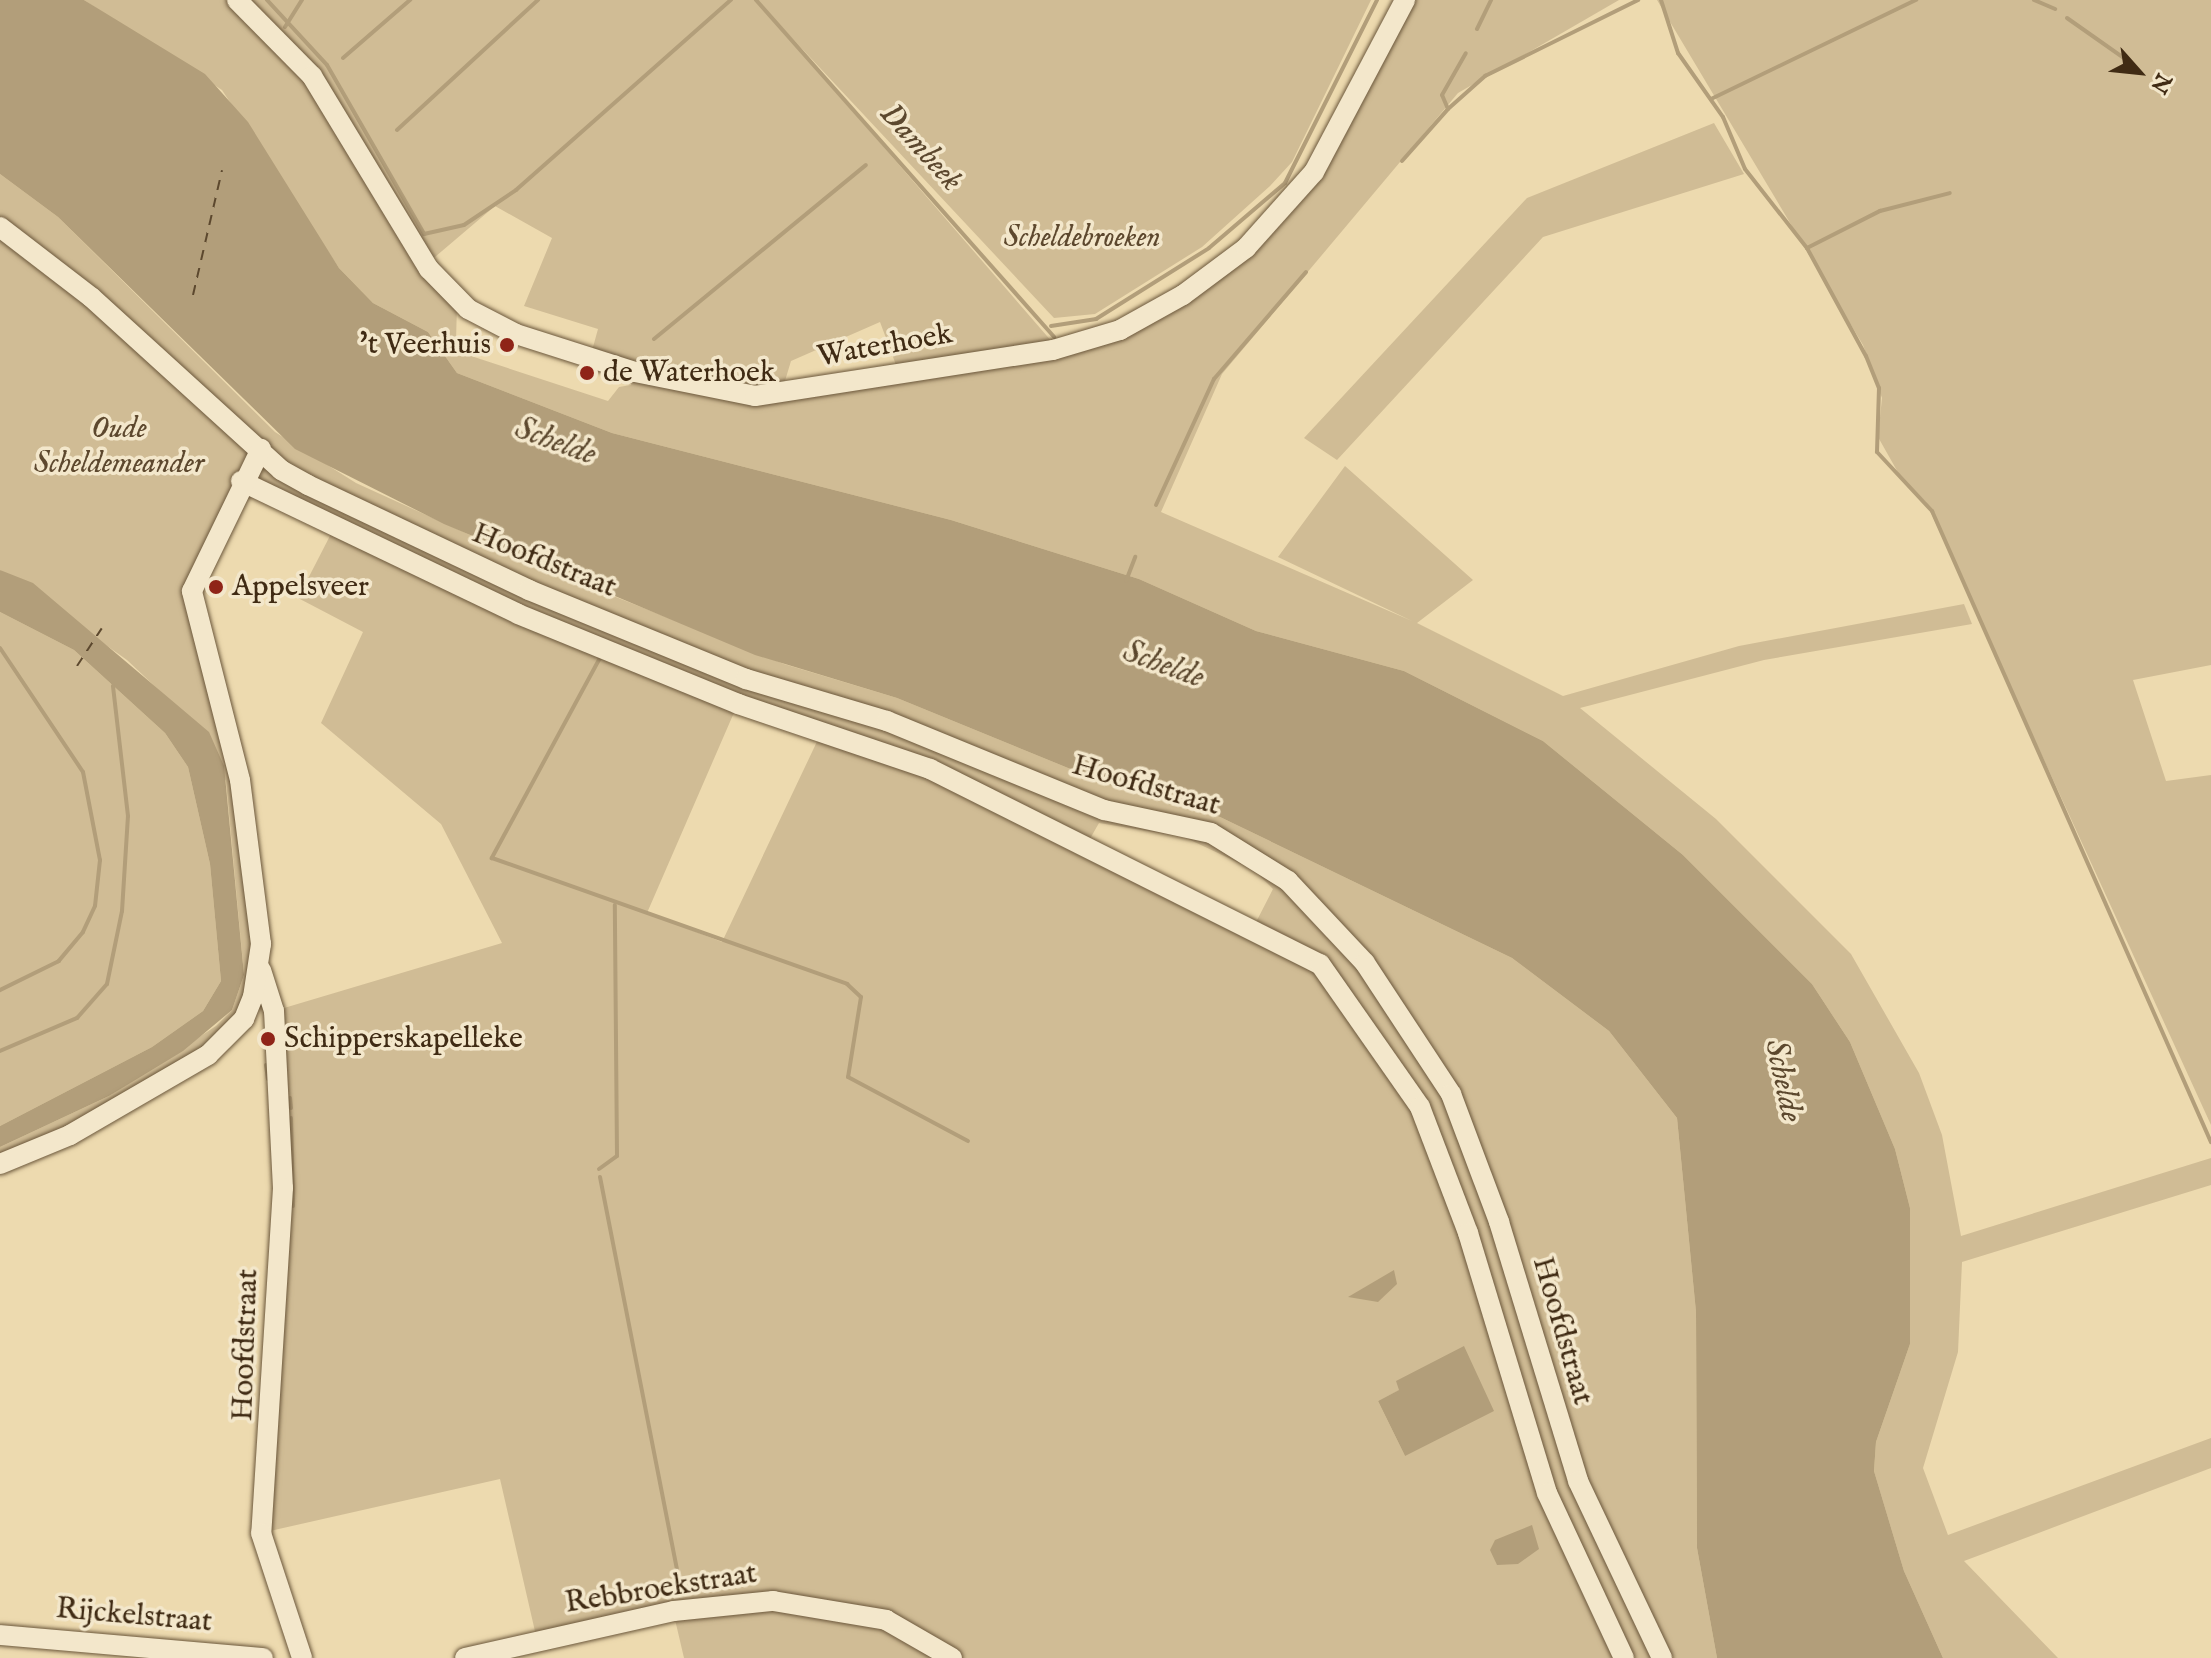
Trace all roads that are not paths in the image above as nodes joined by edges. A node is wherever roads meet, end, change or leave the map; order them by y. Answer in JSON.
{"nodes":[{"id":1,"x":237,"y":0,"type":"edge"},
{"id":2,"x":1405,"y":0,"type":"edge"},
{"id":3,"x":0,"y":227,"type":"edge"},
{"id":4,"x":261,"y":449,"type":"junction"},
{"id":5,"x":241,"y":481,"type":"junction"},
{"id":6,"x":261,"y":970,"type":"junction"},
{"id":7,"x":244,"y":1019,"type":"junction"},
{"id":8,"x":275,"y":1026,"type":"junction"},
{"id":9,"x":0,"y":1164,"type":"edge"},
{"id":10,"x":0,"y":1635,"type":"edge"},
{"id":11,"x":263,"y":1658,"type":"edge"},
{"id":12,"x":302,"y":1658,"type":"edge"},
{"id":13,"x":465,"y":1658,"type":"edge"},
{"id":14,"x":952,"y":1658,"type":"edge"},
{"id":15,"x":1624,"y":1658,"type":"edge"},
{"id":16,"x":1662,"y":1658,"type":"edge"}],
"edges":[{"from":1,"to":2,"type":"street","name":"Waterhoek"},
{"from":3,"to":4,"type":"street"},
{"from":4,"to":5,"type":"street","name":"Hoofdstraat"},
{"from":4,"to":16,"type":"street","name":"Hoofdstraat"},
{"from":5,"to":6,"type":"street","name":"Hoofdstraat"},
{"from":5,"to":15,"type":"street","name":"Hoofdstraat"},
{"from":6,"to":7,"type":"street","name":"Hoofdstraat"},
{"from":6,"to":8,"type":"street","name":"Hoofdstraat"},
{"from":7,"to":8,"type":"street"},
{"from":7,"to":9,"type":"street","name":"Hoofdstraat"},
{"from":8,"to":12,"type":"street","name":"Hoofdstraat"},
{"from":10,"to":11,"type":"street","name":"Rijckelstraat"},
{"from":13,"to":14,"type":"street","name":"Rebbroekstraat"}]}
